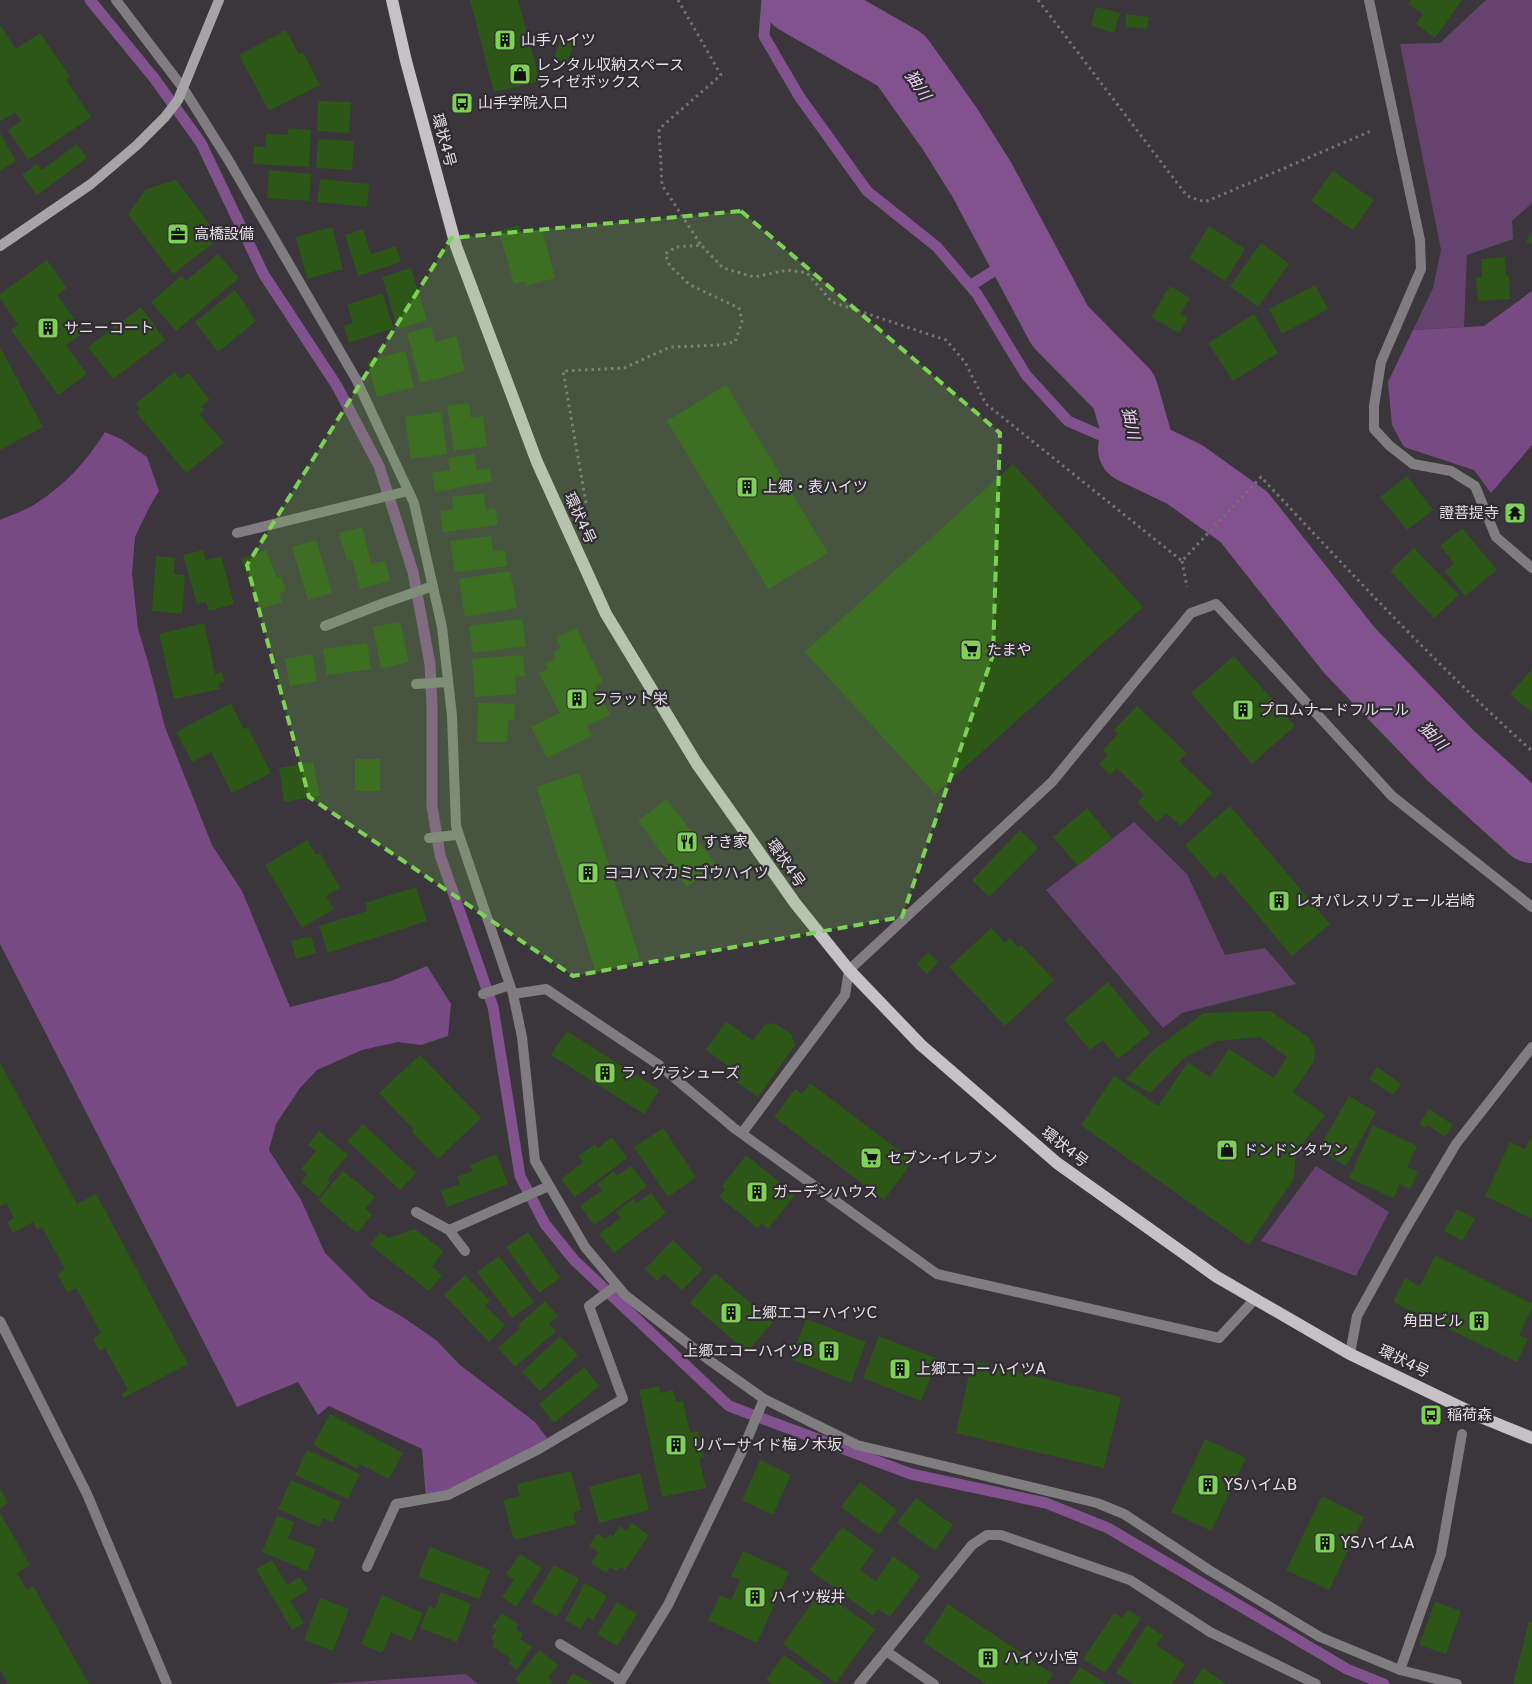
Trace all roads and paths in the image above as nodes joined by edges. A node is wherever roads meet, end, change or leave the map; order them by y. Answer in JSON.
{"nodes":[{"id":1,"x":116,"y":0,"type":"edge"},
{"id":2,"x":219,"y":0,"type":"edge"},
{"id":3,"x":392,"y":0,"type":"edge"},
{"id":4,"x":678,"y":0,"type":"edge"},
{"id":5,"x":1038,"y":0,"type":"edge"},
{"id":6,"x":1368,"y":0,"type":"edge"},
{"id":7,"x":183,"y":88,"type":"junction"},
{"id":8,"x":1394,"y":121,"type":"junction"},
{"id":9,"x":701,"y":245,"type":"junction"},
{"id":10,"x":0,"y":246,"type":"edge"},
{"id":11,"x":403,"y":492,"type":"junction"},
{"id":12,"x":587,"y":507,"type":"dead end"},
{"id":13,"x":237,"y":533,"type":"dead end"},
{"id":14,"x":1532,"y":568,"type":"edge"},
{"id":15,"x":431,"y":586,"type":"junction"},
{"id":16,"x":325,"y":626,"type":"dead end"},
{"id":17,"x":447,"y":682,"type":"junction"},
{"id":18,"x":416,"y":684,"type":"dead end"},
{"id":19,"x":1532,"y":751,"type":"edge"},
{"id":20,"x":457,"y":835,"type":"junction"},
{"id":21,"x":429,"y":838,"type":"dead end"},
{"id":22,"x":1532,"y":907,"type":"edge"},
{"id":23,"x":849,"y":970,"type":"junction"},
{"id":24,"x":510,"y":988,"type":"junction"},
{"id":25,"x":483,"y":994,"type":"dead end"},
{"id":26,"x":1532,"y":1047,"type":"edge"},
{"id":27,"x":742,"y":1133,"type":"junction"},
{"id":28,"x":547,"y":1187,"type":"junction"},
{"id":29,"x":416,"y":1212,"type":"dead end"},
{"id":30,"x":449,"y":1230,"type":"junction"},
{"id":31,"x":465,"y":1250,"type":"dead end"},
{"id":32,"x":616,"y":1286,"type":"junction"},
{"id":33,"x":1255,"y":1299,"type":"junction"},
{"id":34,"x":0,"y":1321,"type":"edge"},
{"id":35,"x":1350,"y":1354,"type":"junction"},
{"id":36,"x":764,"y":1399,"type":"junction"},
{"id":37,"x":1462,"y":1434,"type":"dead end"},
{"id":38,"x":1532,"y":1438,"type":"edge"},
{"id":39,"x":367,"y":1566,"type":"dead end"},
{"id":40,"x":560,"y":1644,"type":"dead end"},
{"id":41,"x":886,"y":1651,"type":"junction"},
{"id":42,"x":1400,"y":1670,"type":"junction"},
{"id":43,"x":620,"y":1683,"type":"edge"},
{"id":44,"x":1445,"y":1683,"type":"edge"},
{"id":45,"x":167,"y":1684,"type":"edge"},
{"id":46,"x":859,"y":1684,"type":"edge"},
{"id":47,"x":934,"y":1684,"type":"edge"},
{"id":48,"x":1316,"y":1684,"type":"edge"},
{"id":49,"x":1457,"y":1684,"type":"edge"}],
"edges":[{"from":1,"to":7,"type":"street"},
{"from":2,"to":7,"type":"street"},
{"from":3,"to":23,"type":"main road","name":"環状4号"},
{"from":4,"to":9,"type":"path"},
{"from":5,"to":8,"type":"path"},
{"from":6,"to":8,"type":"street"},
{"from":7,"to":10,"type":"street"},
{"from":7,"to":11,"type":"street"},
{"from":8,"to":14,"type":"street"},
{"from":9,"to":12,"type":"path"},
{"from":9,"to":19,"type":"path"},
{"from":11,"to":13,"type":"street"},
{"from":11,"to":15,"type":"street"},
{"from":15,"to":16,"type":"street"},
{"from":15,"to":17,"type":"street"},
{"from":17,"to":18,"type":"street"},
{"from":17,"to":20,"type":"street"},
{"from":20,"to":21,"type":"street"},
{"from":20,"to":24,"type":"street"},
{"from":22,"to":23,"type":"street"},
{"from":23,"to":27,"type":"street"},
{"from":23,"to":33,"type":"main road","name":"環状4号"},
{"from":24,"to":25,"type":"street"},
{"from":24,"to":27,"type":"street"},
{"from":24,"to":28,"type":"street"},
{"from":26,"to":35,"type":"street"},
{"from":27,"to":33,"type":"street"},
{"from":28,"to":30,"type":"street"},
{"from":28,"to":32,"type":"street"},
{"from":29,"to":30,"type":"street"},
{"from":30,"to":31,"type":"street"},
{"from":32,"to":36,"type":"street"},
{"from":32,"to":39,"type":"street"},
{"from":33,"to":35,"type":"main road","name":"環状4号"},
{"from":34,"to":45,"type":"street"},
{"from":35,"to":38,"type":"main road","name":"環状4号"},
{"from":36,"to":42,"type":"street"},
{"from":36,"to":43,"type":"street"},
{"from":37,"to":42,"type":"street"},
{"from":40,"to":43,"type":"street"},
{"from":41,"to":46,"type":"street"},
{"from":41,"to":47,"type":"street"},
{"from":41,"to":48,"type":"street"},
{"from":42,"to":44,"type":"street"},
{"from":44,"to":49,"type":"street"}]}
